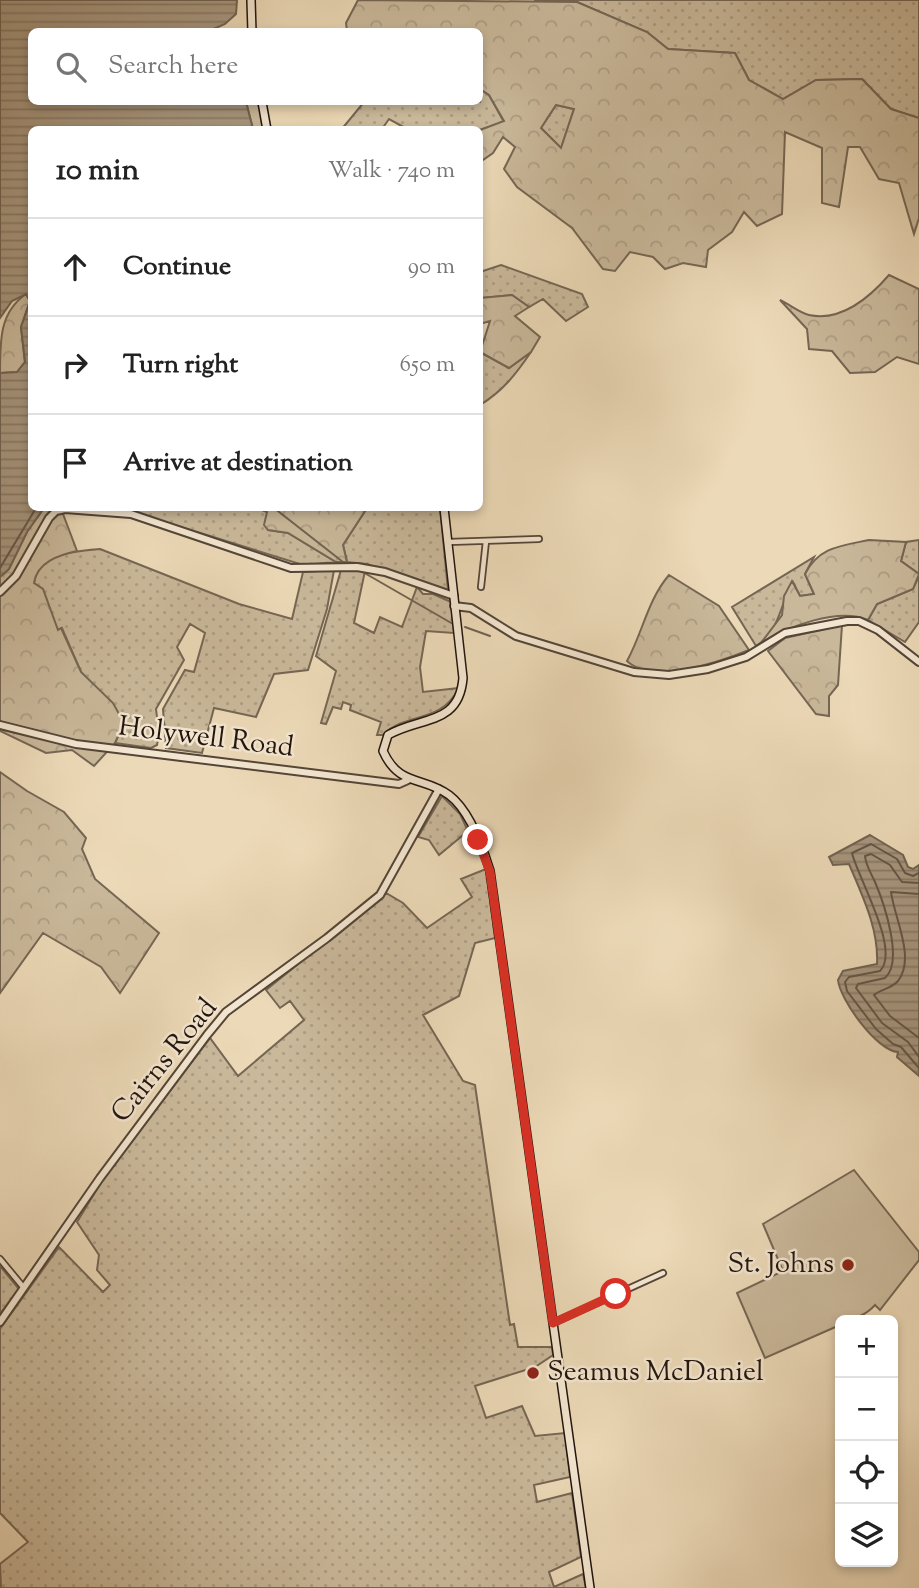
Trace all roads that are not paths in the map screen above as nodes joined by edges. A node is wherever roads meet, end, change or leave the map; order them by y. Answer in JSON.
{"nodes":[{"id":1,"x":251,"y":0,"type":"edge"},
{"id":2,"x":252,"y":28,"type":"edge"},
{"id":3,"x":263,"y":105,"type":"edge"},
{"id":4,"x":266,"y":126,"type":"edge"},
{"id":5,"x":56,"y":511,"type":"edge"},
{"id":6,"x":91,"y":511,"type":"edge"},
{"id":7,"x":444,"y":511,"type":"edge"},
{"id":8,"x":539,"y":539,"type":"dead end"},
{"id":9,"x":486,"y":541,"type":"junction"},
{"id":10,"x":448,"y":542,"type":"junction"},
{"id":11,"x":481,"y":587,"type":"dead end"},
{"id":12,"x":0,"y":592,"type":"edge"},
{"id":13,"x":454,"y":596,"type":"junction"},
{"id":14,"x":454,"y":606,"type":"junction"},
{"id":15,"x":919,"y":662,"type":"edge"},
{"id":16,"x":0,"y":725,"type":"edge"},
{"id":17,"x":408,"y":780,"type":"junction"},
{"id":18,"x":439,"y":789,"type":"junction"},
{"id":19,"x":0,"y":1259,"type":"edge"},
{"id":20,"x":663,"y":1273,"type":"dead end"},
{"id":21,"x":24,"y":1288,"type":"junction"},
{"id":22,"x":0,"y":1322,"type":"edge"},
{"id":23,"x":553,"y":1323,"type":"junction"},
{"id":24,"x":590,"y":1588,"type":"edge"}],
"edges":[{"from":1,"to":2,"type":"main road"},
{"from":3,"to":4,"type":"main road"},
{"from":5,"to":12,"type":"street"},
{"from":6,"to":13,"type":"street"},
{"from":7,"to":10,"type":"main road"},
{"from":8,"to":9,"type":"street"},
{"from":9,"to":10,"type":"street"},
{"from":9,"to":11,"type":"street"},
{"from":10,"to":13,"type":"main road"},
{"from":13,"to":14,"type":"main road"},
{"from":14,"to":15,"type":"street"},
{"from":14,"to":17,"type":"main road"},
{"from":16,"to":17,"type":"street","name":"Holywell Road"},
{"from":17,"to":18,"type":"main road"},
{"from":18,"to":21,"type":"street","name":"Cairns Road"},
{"from":18,"to":23,"type":"main road"},
{"from":19,"to":21,"type":"street"},
{"from":20,"to":23,"type":"street"},
{"from":21,"to":22,"type":"street","name":"Cairns Road"},
{"from":23,"to":24,"type":"main road"}]}
